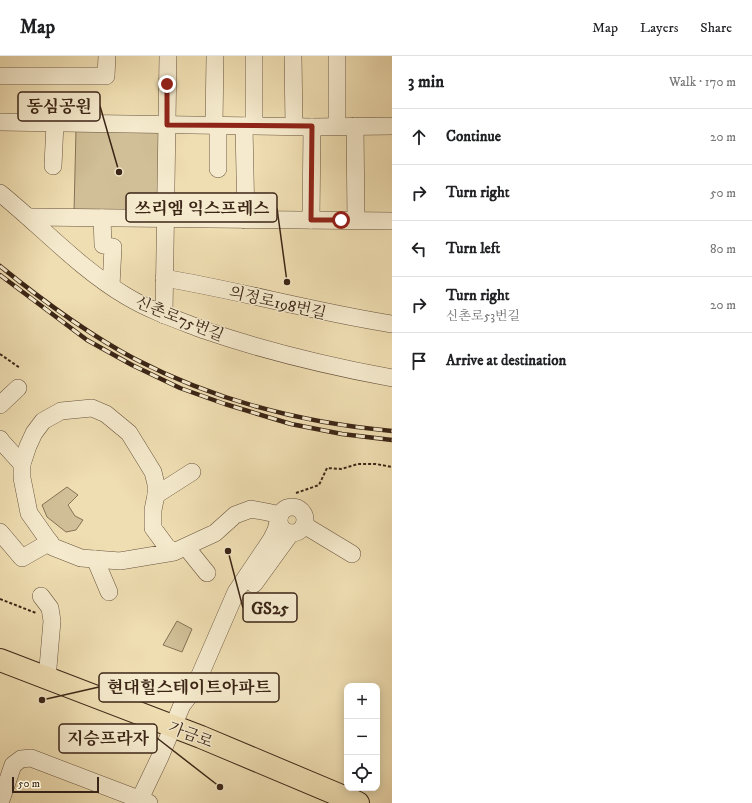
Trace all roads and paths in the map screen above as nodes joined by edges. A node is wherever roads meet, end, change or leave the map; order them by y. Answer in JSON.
{"nodes":[{"id":1,"x":107,"y":56,"type":"edge"},
{"id":2,"x":168,"y":56,"type":"edge"},
{"id":3,"x":214,"y":56,"type":"edge"},
{"id":4,"x":254,"y":56,"type":"edge"},
{"id":5,"x":293,"y":56,"type":"edge"},
{"id":6,"x":337,"y":56,"type":"edge"},
{"id":7,"x":0,"y":76,"type":"edge"},
{"id":8,"x":0,"y":122,"type":"edge"},
{"id":9,"x":55,"y":123,"type":"junction"},
{"id":10,"x":167,"y":125,"type":"junction"},
{"id":11,"x":216,"y":125,"type":"junction"},
{"id":12,"x":249,"y":126,"type":"junction"},
{"id":13,"x":294,"y":126,"type":"junction"},
{"id":14,"x":312,"y":126,"type":"junction"},
{"id":15,"x":337,"y":126,"type":"junction"},
{"id":16,"x":356,"y":126,"type":"junction"},
{"id":17,"x":392,"y":126,"type":"edge"},
{"id":18,"x":53,"y":166,"type":"dead end"},
{"id":19,"x":218,"y":169,"type":"dead end"},
{"id":20,"x":0,"y":193,"type":"edge"},
{"id":21,"x":30,"y":217,"type":"junction"},
{"id":22,"x":102,"y":218,"type":"junction"},
{"id":23,"x":165,"y":218,"type":"junction"},
{"id":24,"x":246,"y":220,"type":"junction"},
{"id":25,"x":311,"y":220,"type":"junction"},
{"id":26,"x":356,"y":220,"type":"junction"},
{"id":27,"x":392,"y":221,"type":"edge"},
{"id":28,"x":164,"y":278,"type":"junction"},
{"id":29,"x":111,"y":286,"type":"junction"},
{"id":30,"x":164,"y":315,"type":"junction"},
{"id":31,"x":392,"y":324,"type":"edge"},
{"id":32,"x":0,"y":354,"type":"edge"},
{"id":33,"x":20,"y":368,"type":"dead end"},
{"id":34,"x":392,"y":378,"type":"edge"},
{"id":35,"x":18,"y":388,"type":"dead end"},
{"id":36,"x":0,"y":405,"type":"edge"},
{"id":37,"x":0,"y":439,"type":"edge"},
{"id":38,"x":22,"y":464,"type":"junction"},
{"id":39,"x":392,"y":467,"type":"edge"},
{"id":40,"x":192,"y":472,"type":"dead end"},
{"id":41,"x":296,"y":493,"type":"dead end"},
{"id":42,"x":156,"y":494,"type":"junction"},
{"id":43,"x":279,"y":517,"type":"junction"},
{"id":44,"x":298,"y":529,"type":"junction"},
{"id":45,"x":0,"y":532,"type":"edge"},
{"id":46,"x":50,"y":542,"type":"junction"},
{"id":47,"x":180,"y":550,"type":"junction"},
{"id":48,"x":352,"y":554,"type":"dead end"},
{"id":49,"x":95,"y":559,"type":"junction"},
{"id":50,"x":207,"y":573,"type":"dead end"},
{"id":51,"x":109,"y":592,"type":"dead end"},
{"id":52,"x":41,"y":596,"type":"dead end"},
{"id":53,"x":0,"y":599,"type":"edge"},
{"id":54,"x":42,"y":616,"type":"dead end"},
{"id":55,"x":223,"y":621,"type":"junction"},
{"id":56,"x":0,"y":660,"type":"edge"},
{"id":57,"x":47,"y":679,"type":"junction"},
{"id":58,"x":173,"y":726,"type":"junction"},
{"id":59,"x":142,"y":802,"type":"edge"},
{"id":60,"x":0,"y":803,"type":"edge"},
{"id":61,"x":358,"y":803,"type":"edge"}],
"edges":[{"from":1,"to":7,"type":"street"},
{"from":2,"to":10,"type":"street"},
{"from":3,"to":11,"type":"street"},
{"from":4,"to":12,"type":"street"},
{"from":5,"to":13,"type":"street"},
{"from":6,"to":15,"type":"street"},
{"from":8,"to":9,"type":"street"},
{"from":9,"to":10,"type":"street"},
{"from":9,"to":18,"type":"street"},
{"from":10,"to":11,"type":"street"},
{"from":10,"to":23,"type":"street"},
{"from":11,"to":12,"type":"street"},
{"from":11,"to":19,"type":"street"},
{"from":12,"to":13,"type":"street"},
{"from":12,"to":24,"type":"street"},
{"from":13,"to":14,"type":"street"},
{"from":14,"to":15,"type":"street"},
{"from":14,"to":25,"type":"street"},
{"from":15,"to":16,"type":"street"},
{"from":16,"to":17,"type":"street"},
{"from":16,"to":26,"type":"street"},
{"from":20,"to":21,"type":"street","name":"신촌로75번길"},
{"from":21,"to":22,"type":"street"},
{"from":21,"to":29,"type":"street","name":"신촌로75번길"},
{"from":22,"to":23,"type":"street"},
{"from":22,"to":29,"type":"street"},
{"from":23,"to":24,"type":"street"},
{"from":23,"to":28,"type":"street"},
{"from":24,"to":25,"type":"street"},
{"from":25,"to":26,"type":"street"},
{"from":26,"to":27,"type":"street"},
{"from":28,"to":30,"type":"street"},
{"from":28,"to":31,"type":"street","name":"의정로198번길"},
{"from":29,"to":30,"type":"street","name":"신촌로75번길"},
{"from":30,"to":34,"type":"street","name":"신촌로75번길"},
{"from":32,"to":33,"type":"path"},
{"from":35,"to":36,"type":"street"},
{"from":37,"to":38,"type":"street"},
{"from":38,"to":42,"type":"street"},
{"from":38,"to":46,"type":"street"},
{"from":39,"to":41,"type":"path"},
{"from":40,"to":42,"type":"street"},
{"from":42,"to":47,"type":"street"},
{"from":43,"to":44,"type":"street"},
{"from":43,"to":44,"type":"street"},
{"from":43,"to":47,"type":"street"},
{"from":43,"to":55,"type":"street"},
{"from":44,"to":48,"type":"street"},
{"from":44,"to":55,"type":"street"},
{"from":45,"to":46,"type":"street"},
{"from":46,"to":49,"type":"street"},
{"from":47,"to":49,"type":"street"},
{"from":47,"to":50,"type":"street"},
{"from":49,"to":51,"type":"street"},
{"from":52,"to":57,"type":"street"},
{"from":53,"to":54,"type":"path"},
{"from":55,"to":58,"type":"street"},
{"from":56,"to":57,"type":"main road","name":"가금로"},
{"from":57,"to":58,"type":"main road","name":"가금로"},
{"from":58,"to":59,"type":"street"},
{"from":58,"to":61,"type":"main road","name":"가금로"},
{"from":59,"to":60,"type":"street"}]}
